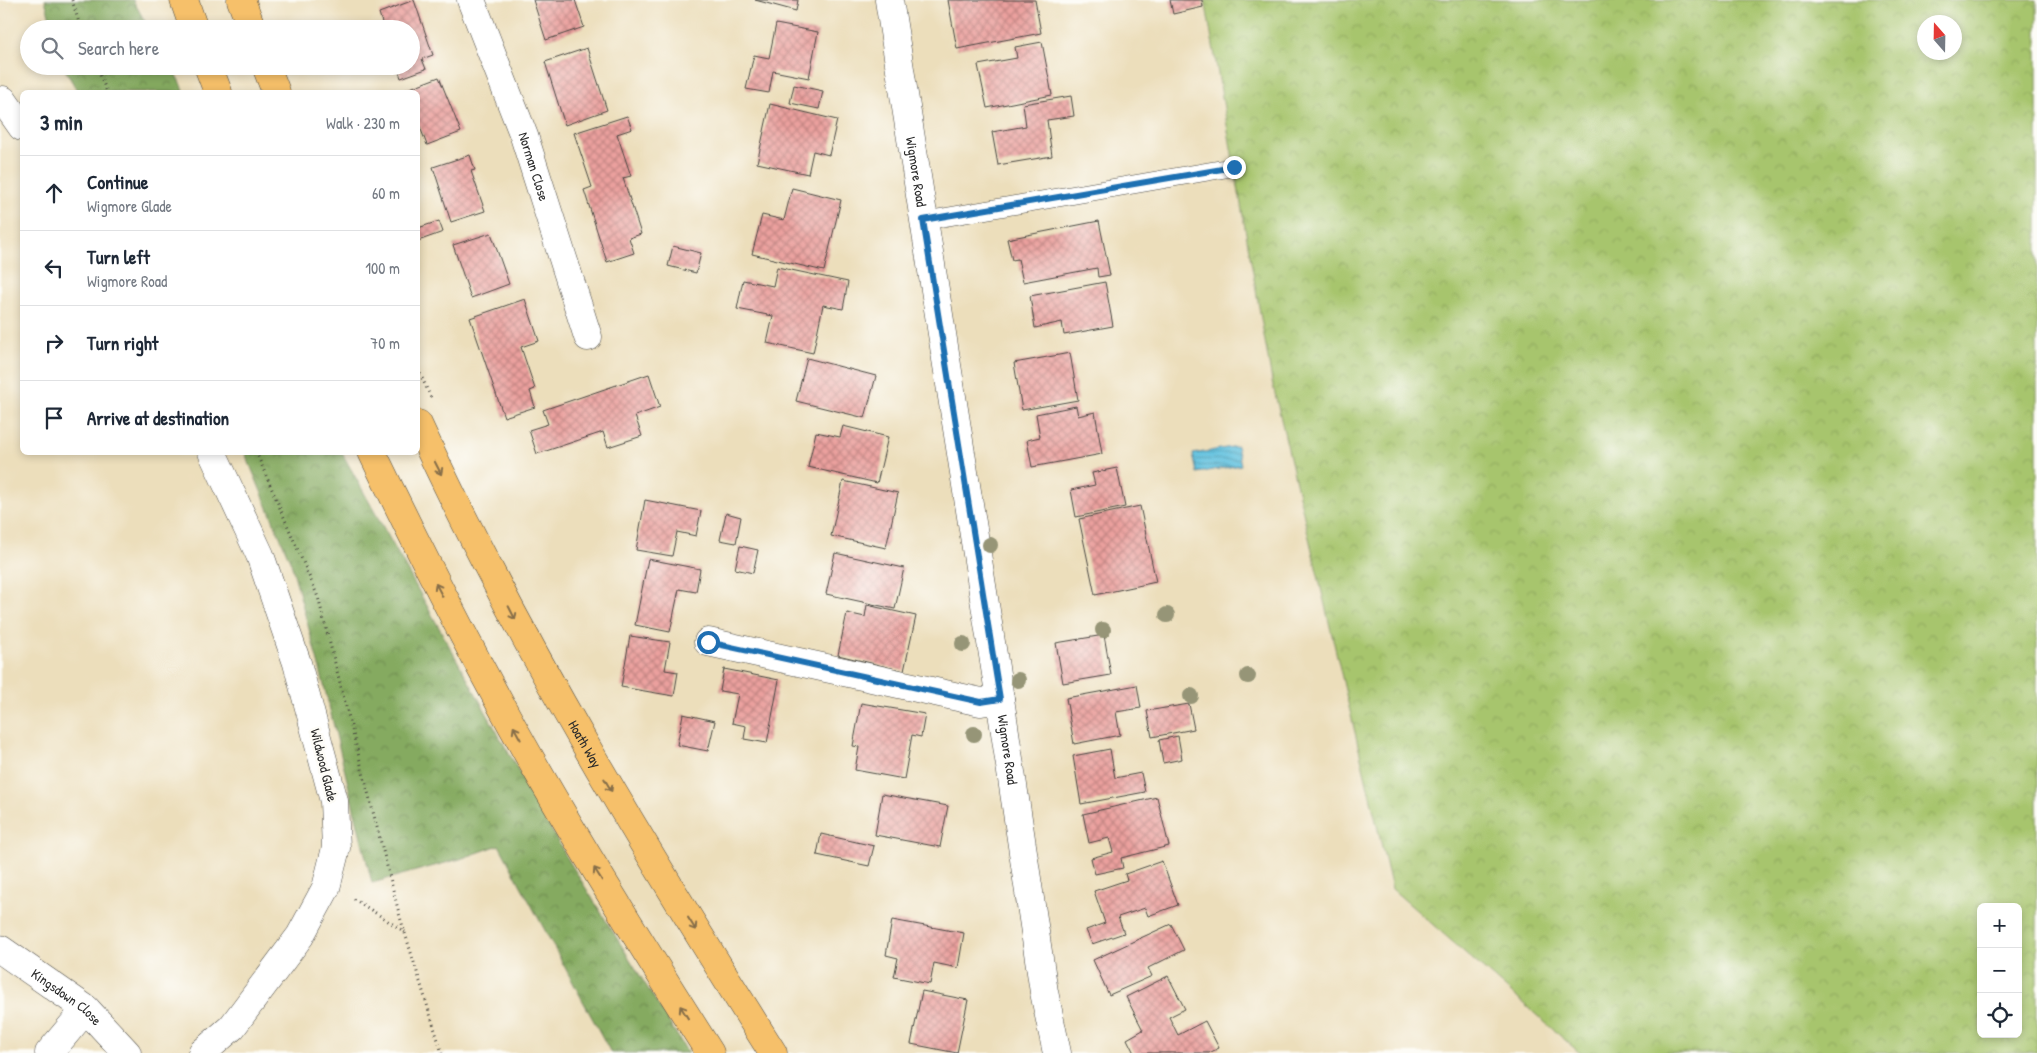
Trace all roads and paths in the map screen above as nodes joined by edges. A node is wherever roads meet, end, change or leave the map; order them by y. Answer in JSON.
{"nodes":[{"id":1,"x":72,"y":0,"type":"edge"},
{"id":2,"x":184,"y":0,"type":"edge"},
{"id":3,"x":241,"y":0,"type":"edge"},
{"id":4,"x":471,"y":0,"type":"edge"},
{"id":5,"x":889,"y":0,"type":"edge"},
{"id":6,"x":78,"y":20,"type":"edge"},
{"id":7,"x":191,"y":20,"type":"edge"},
{"id":8,"x":249,"y":20,"type":"edge"},
{"id":9,"x":100,"y":75,"type":"edge"},
{"id":10,"x":211,"y":75,"type":"edge"},
{"id":11,"x":269,"y":75,"type":"edge"},
{"id":12,"x":106,"y":90,"type":"edge"},
{"id":13,"x":217,"y":90,"type":"edge"},
{"id":14,"x":275,"y":90,"type":"edge"},
{"id":15,"x":3,"y":100,"type":"dead end"},
{"id":16,"x":20,"y":124,"type":"edge"},
{"id":17,"x":1234,"y":167,"type":"dead end"},
{"id":18,"x":923,"y":220,"type":"junction"},
{"id":19,"x":588,"y":336,"type":"dead end"},
{"id":20,"x":420,"y":428,"type":"edge"},
{"id":21,"x":213,"y":455,"type":"edge"},
{"id":22,"x":257,"y":455,"type":"edge"},
{"id":23,"x":373,"y":455,"type":"edge"},
{"id":24,"x":708,"y":642,"type":"dead end"},
{"id":25,"x":1000,"y":699,"type":"junction"},
{"id":26,"x":354,"y":900,"type":"dead end"},
{"id":27,"x":405,"y":932,"type":"junction"},
{"id":28,"x":0,"y":949,"type":"edge"},
{"id":29,"x":86,"y":1009,"type":"junction"},
{"id":30,"x":49,"y":1053,"type":"edge"},
{"id":31,"x":128,"y":1053,"type":"edge"},
{"id":32,"x":202,"y":1053,"type":"edge"},
{"id":33,"x":442,"y":1053,"type":"edge"},
{"id":34,"x":710,"y":1053,"type":"edge"},
{"id":35,"x":773,"y":1053,"type":"edge"},
{"id":36,"x":1057,"y":1053,"type":"edge"}],
"edges":[{"from":1,"to":6,"type":"path"},
{"from":2,"to":7,"type":"main road"},
{"from":3,"to":8,"type":"main road"},
{"from":4,"to":19,"type":"street","name":"Norman Close"},
{"from":5,"to":18,"type":"street","name":"Wigmore Road"},
{"from":9,"to":12,"type":"path"},
{"from":10,"to":13,"type":"main road"},
{"from":11,"to":14,"type":"main road"},
{"from":15,"to":16,"type":"street"},
{"from":17,"to":18,"type":"lane"},
{"from":18,"to":25,"type":"street","name":"Wigmore Road"},
{"from":20,"to":35,"type":"main road","name":"Hoath Way","one_way":true},
{"from":21,"to":32,"type":"street","name":"Wildwood Glade"},
{"from":22,"to":27,"type":"path"},
{"from":34,"to":23,"type":"main road","one_way":true},
{"from":24,"to":25,"type":"street"},
{"from":25,"to":36,"type":"street","name":"Wigmore Road"},
{"from":26,"to":27,"type":"path"},
{"from":27,"to":33,"type":"path"},
{"from":28,"to":29,"type":"street","name":"Kingsdown Close"},
{"from":29,"to":30,"type":"street"},
{"from":29,"to":31,"type":"street","name":"Kingsdown Close"}]}
